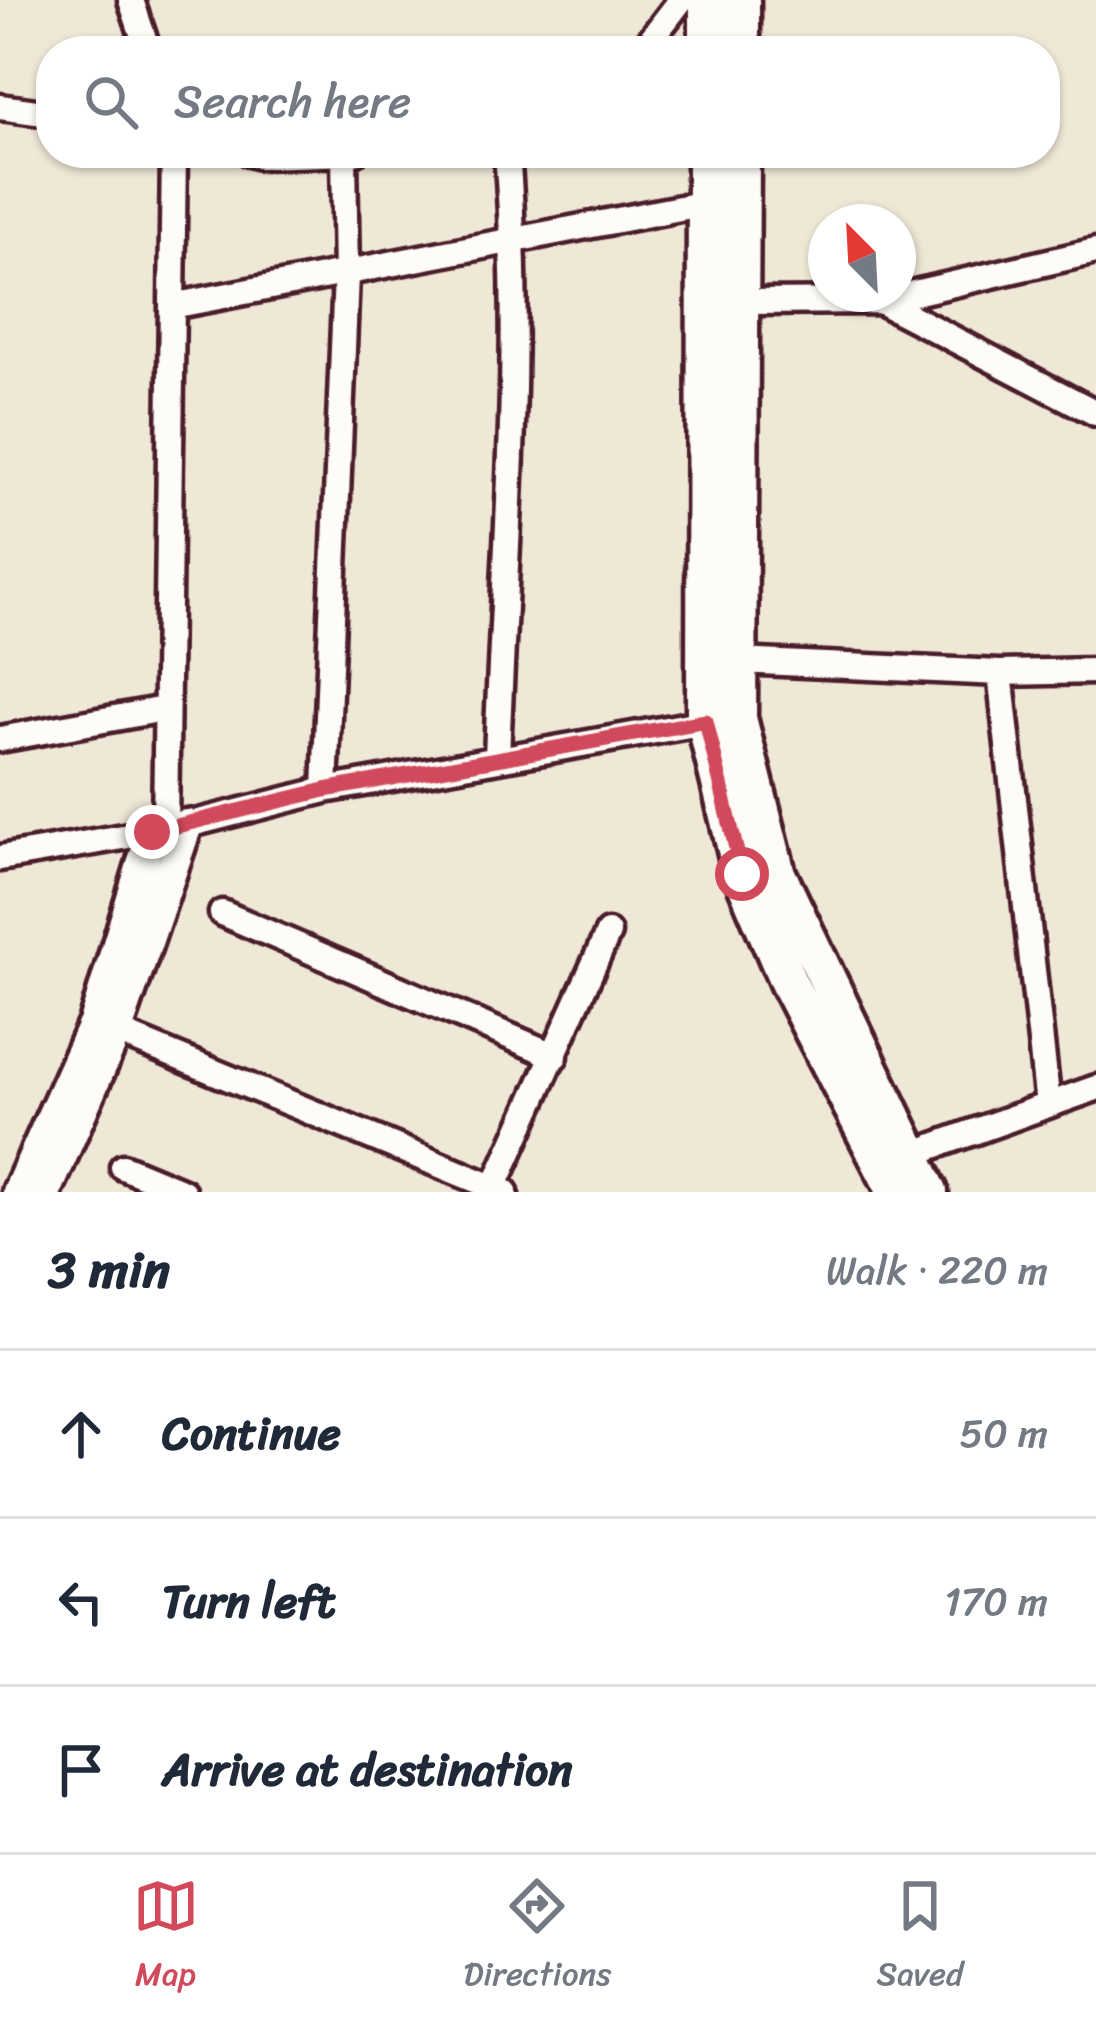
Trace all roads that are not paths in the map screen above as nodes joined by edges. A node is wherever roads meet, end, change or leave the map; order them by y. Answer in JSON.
{"nodes":[{"id":1,"x":131,"y":0,"type":"edge"},
{"id":2,"x":681,"y":0,"type":"edge"},
{"id":3,"x":708,"y":0,"type":"edge"},
{"id":4,"x":741,"y":0,"type":"edge"},
{"id":5,"x":143,"y":36,"type":"edge"},
{"id":6,"x":654,"y":36,"type":"edge"},
{"id":7,"x":708,"y":36,"type":"edge"},
{"id":8,"x":741,"y":36,"type":"edge"},
{"id":9,"x":0,"y":107,"type":"edge"},
{"id":10,"x":36,"y":112,"type":"edge"},
{"id":11,"x":174,"y":168,"type":"edge"},
{"id":12,"x":349,"y":168,"type":"edge"},
{"id":13,"x":508,"y":168,"type":"edge"},
{"id":14,"x":706,"y":168,"type":"edge"},
{"id":15,"x":741,"y":168,"type":"edge"},
{"id":16,"x":706,"y":203,"type":"junction"},
{"id":17,"x":514,"y":242,"type":"junction"},
{"id":18,"x":1096,"y":251,"type":"edge"},
{"id":19,"x":346,"y":275,"type":"junction"},
{"id":20,"x":916,"y":293,"type":"edge"},
{"id":21,"x":740,"y":302,"type":"junction"},
{"id":22,"x":808,"y":302,"type":"edge"},
{"id":23,"x":172,"y":306,"type":"junction"},
{"id":24,"x":901,"y":312,"type":"edge"},
{"id":25,"x":1096,"y":413,"type":"edge"},
{"id":26,"x":739,"y":661,"type":"junction"},
{"id":27,"x":1096,"y":671,"type":"edge"},
{"id":28,"x":1000,"y":673,"type":"junction"},
{"id":29,"x":164,"y":709,"type":"junction"},
{"id":30,"x":722,"y":720,"type":"junction"},
{"id":31,"x":0,"y":739,"type":"edge"},
{"id":32,"x":496,"y":759,"type":"junction"},
{"id":33,"x":325,"y":790,"type":"junction"},
{"id":34,"x":168,"y":829,"type":"junction"},
{"id":35,"x":0,"y":858,"type":"edge"},
{"id":36,"x":222,"y":913,"type":"dead end"},
{"id":37,"x":608,"y":933,"type":"dead end"},
{"id":38,"x":105,"y":1027,"type":"junction"},
{"id":39,"x":555,"y":1056,"type":"junction"},
{"id":40,"x":1096,"y":1088,"type":"edge"},
{"id":41,"x":1048,"y":1105,"type":"junction"},
{"id":42,"x":912,"y":1154,"type":"junction"},
{"id":43,"x":123,"y":1167,"type":"dead end"},
{"id":44,"x":496,"y":1191,"type":"edge"},
{"id":45,"x":18,"y":1192,"type":"edge"},
{"id":46,"x":46,"y":1192,"type":"edge"},
{"id":47,"x":183,"y":1192,"type":"edge"},
{"id":48,"x":896,"y":1192,"type":"edge"},
{"id":49,"x":929,"y":1192,"type":"edge"}],
"edges":[{"from":1,"to":5,"type":"street"},
{"from":2,"to":6,"type":"street"},
{"from":3,"to":7,"type":"main road"},
{"from":4,"to":8,"type":"main road"},
{"from":9,"to":10,"type":"street"},
{"from":11,"to":23,"type":"street"},
{"from":12,"to":19,"type":"street"},
{"from":13,"to":17,"type":"street"},
{"from":14,"to":16,"type":"main road"},
{"from":15,"to":21,"type":"main road"},
{"from":16,"to":17,"type":"street"},
{"from":16,"to":30,"type":"main road"},
{"from":17,"to":19,"type":"street"},
{"from":17,"to":32,"type":"street"},
{"from":18,"to":20,"type":"street"},
{"from":19,"to":23,"type":"street"},
{"from":19,"to":33,"type":"street"},
{"from":21,"to":22,"type":"street"},
{"from":21,"to":26,"type":"main road"},
{"from":23,"to":29,"type":"street"},
{"from":24,"to":25,"type":"street"},
{"from":26,"to":28,"type":"street"},
{"from":26,"to":30,"type":"main road"},
{"from":27,"to":28,"type":"street"},
{"from":28,"to":41,"type":"street"},
{"from":29,"to":31,"type":"street"},
{"from":29,"to":34,"type":"street"},
{"from":30,"to":32,"type":"street"},
{"from":30,"to":42,"type":"main road"},
{"from":30,"to":48,"type":"main road"},
{"from":32,"to":33,"type":"street"},
{"from":33,"to":34,"type":"street"},
{"from":34,"to":35,"type":"street"},
{"from":34,"to":38,"type":"street"},
{"from":36,"to":39,"type":"street"},
{"from":37,"to":39,"type":"street"},
{"from":38,"to":44,"type":"street"},
{"from":38,"to":45,"type":"street"},
{"from":38,"to":46,"type":"street"},
{"from":39,"to":44,"type":"street"},
{"from":40,"to":41,"type":"street"},
{"from":41,"to":42,"type":"street"},
{"from":42,"to":49,"type":"main road"},
{"from":43,"to":47,"type":"street"}]}
